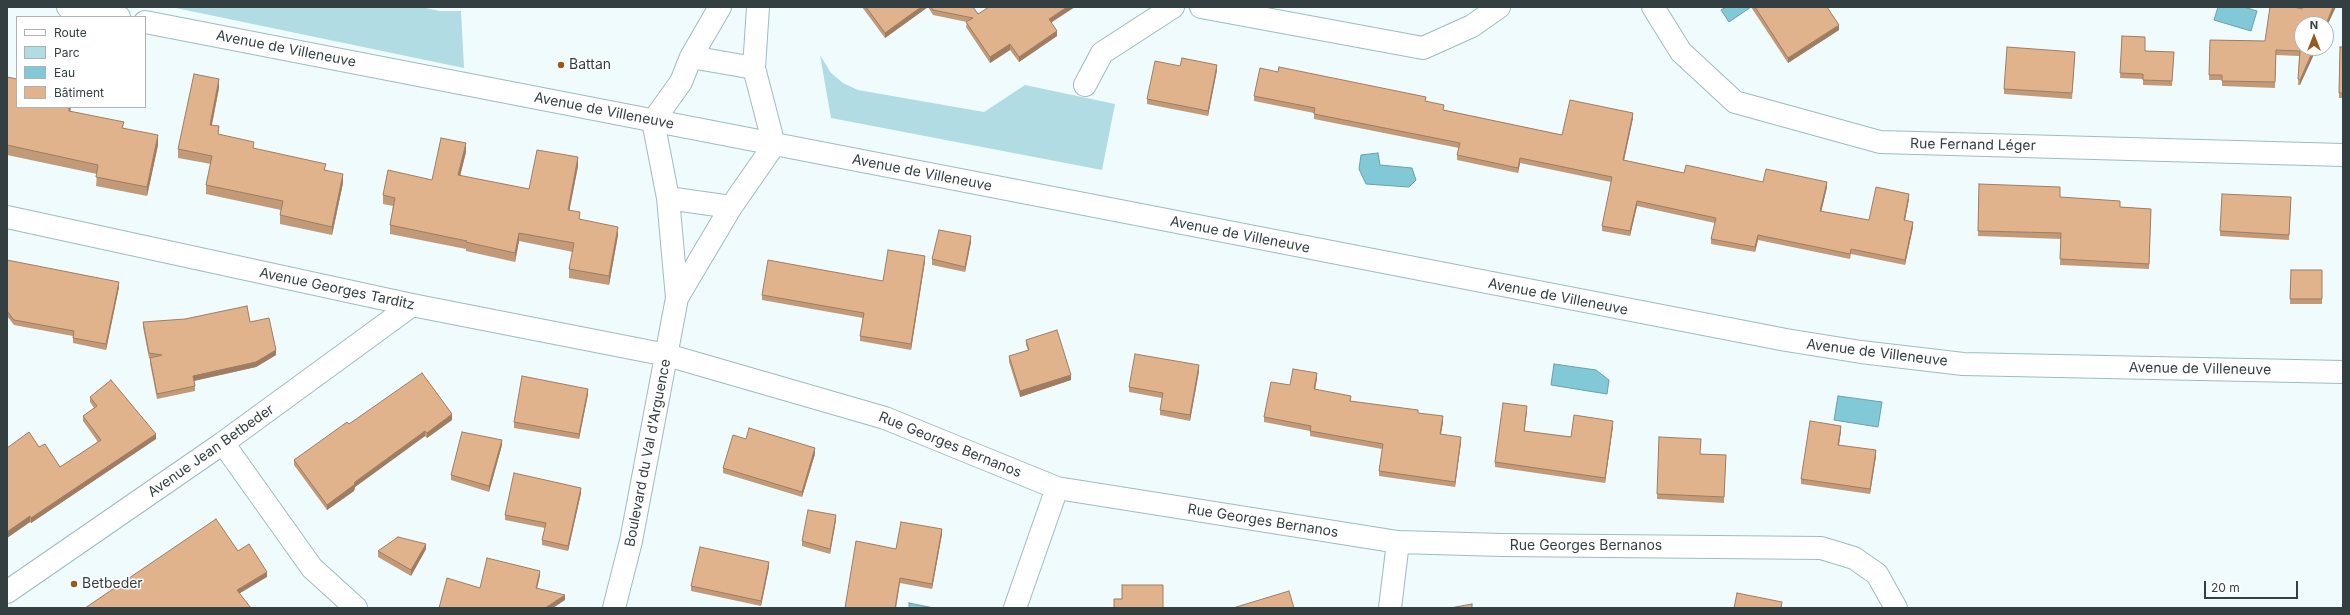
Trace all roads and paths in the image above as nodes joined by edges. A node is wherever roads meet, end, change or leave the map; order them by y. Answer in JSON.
{"nodes":[{"id":1,"x":68,"y":7,"type":"edge"},
{"id":2,"x":720,"y":7,"type":"edge"},
{"id":3,"x":758,"y":7,"type":"edge"},
{"id":4,"x":1173,"y":7,"type":"edge"},
{"id":5,"x":1201,"y":7,"type":"edge"},
{"id":6,"x":1499,"y":7,"type":"edge"},
{"id":7,"x":1653,"y":7,"type":"edge"},
{"id":8,"x":114,"y":16,"type":"edge"},
{"id":9,"x":146,"y":22,"type":"edge"},
{"id":10,"x":690,"y":57,"type":"junction"},
{"id":11,"x":754,"y":68,"type":"junction"},
{"id":12,"x":1085,"y":84,"type":"dead end"},
{"id":13,"x":653,"y":121,"type":"junction"},
{"id":14,"x":774,"y":144,"type":"junction"},
{"id":15,"x":2343,"y":155,"type":"edge"},
{"id":16,"x":668,"y":198,"type":"junction"},
{"id":17,"x":731,"y":207,"type":"junction"},
{"id":18,"x":7,"y":218,"type":"edge"},
{"id":19,"x":677,"y":298,"type":"junction"},
{"id":20,"x":412,"y":305,"type":"junction"},
{"id":21,"x":667,"y":355,"type":"junction"},
{"id":22,"x":2343,"y":372,"type":"edge"},
{"id":23,"x":223,"y":443,"type":"junction"},
{"id":24,"x":1057,"y":488,"type":"junction"},
{"id":25,"x":1398,"y":542,"type":"junction"},
{"id":26,"x":7,"y":592,"type":"edge"},
{"id":27,"x":356,"y":608,"type":"edge"},
{"id":28,"x":614,"y":608,"type":"edge"},
{"id":29,"x":1014,"y":608,"type":"edge"},
{"id":30,"x":1390,"y":608,"type":"edge"},
{"id":31,"x":1896,"y":608,"type":"edge"}],
"edges":[{"from":1,"to":8,"type":"street"},
{"from":2,"to":10,"type":"street"},
{"from":3,"to":11,"type":"street"},
{"from":4,"to":12,"type":"street"},
{"from":5,"to":6,"type":"street"},
{"from":7,"to":15,"type":"street","name":"Rue Fernand Léger"},
{"from":9,"to":13,"type":"street","name":"Avenue de Villeneuve"},
{"from":10,"to":11,"type":"street"},
{"from":10,"to":13,"type":"street"},
{"from":11,"to":14,"type":"street"},
{"from":13,"to":14,"type":"street","name":"Avenue de Villeneuve"},
{"from":13,"to":16,"type":"street"},
{"from":14,"to":17,"type":"street"},
{"from":14,"to":22,"type":"street","name":"Avenue de Villeneuve"},
{"from":16,"to":17,"type":"street"},
{"from":16,"to":19,"type":"street"},
{"from":17,"to":19,"type":"street"},
{"from":18,"to":20,"type":"street","name":"Avenue Georges Tarditz"},
{"from":19,"to":21,"type":"street","name":"Boulevard du Val d'Arguence"},
{"from":20,"to":21,"type":"street","name":"Avenue Georges Tarditz"},
{"from":20,"to":23,"type":"street","name":"Avenue Jean Betbeder"},
{"from":21,"to":24,"type":"street","name":"Rue Georges Bernanos"},
{"from":21,"to":28,"type":"street","name":"Boulevard du Val d'Arguence"},
{"from":23,"to":26,"type":"street","name":"Avenue Jean Betbeder"},
{"from":23,"to":27,"type":"street"},
{"from":24,"to":25,"type":"street","name":"Rue Georges Bernanos"},
{"from":24,"to":29,"type":"street"},
{"from":25,"to":30,"type":"street"},
{"from":25,"to":31,"type":"street","name":"Rue Georges Bernanos"}]}
